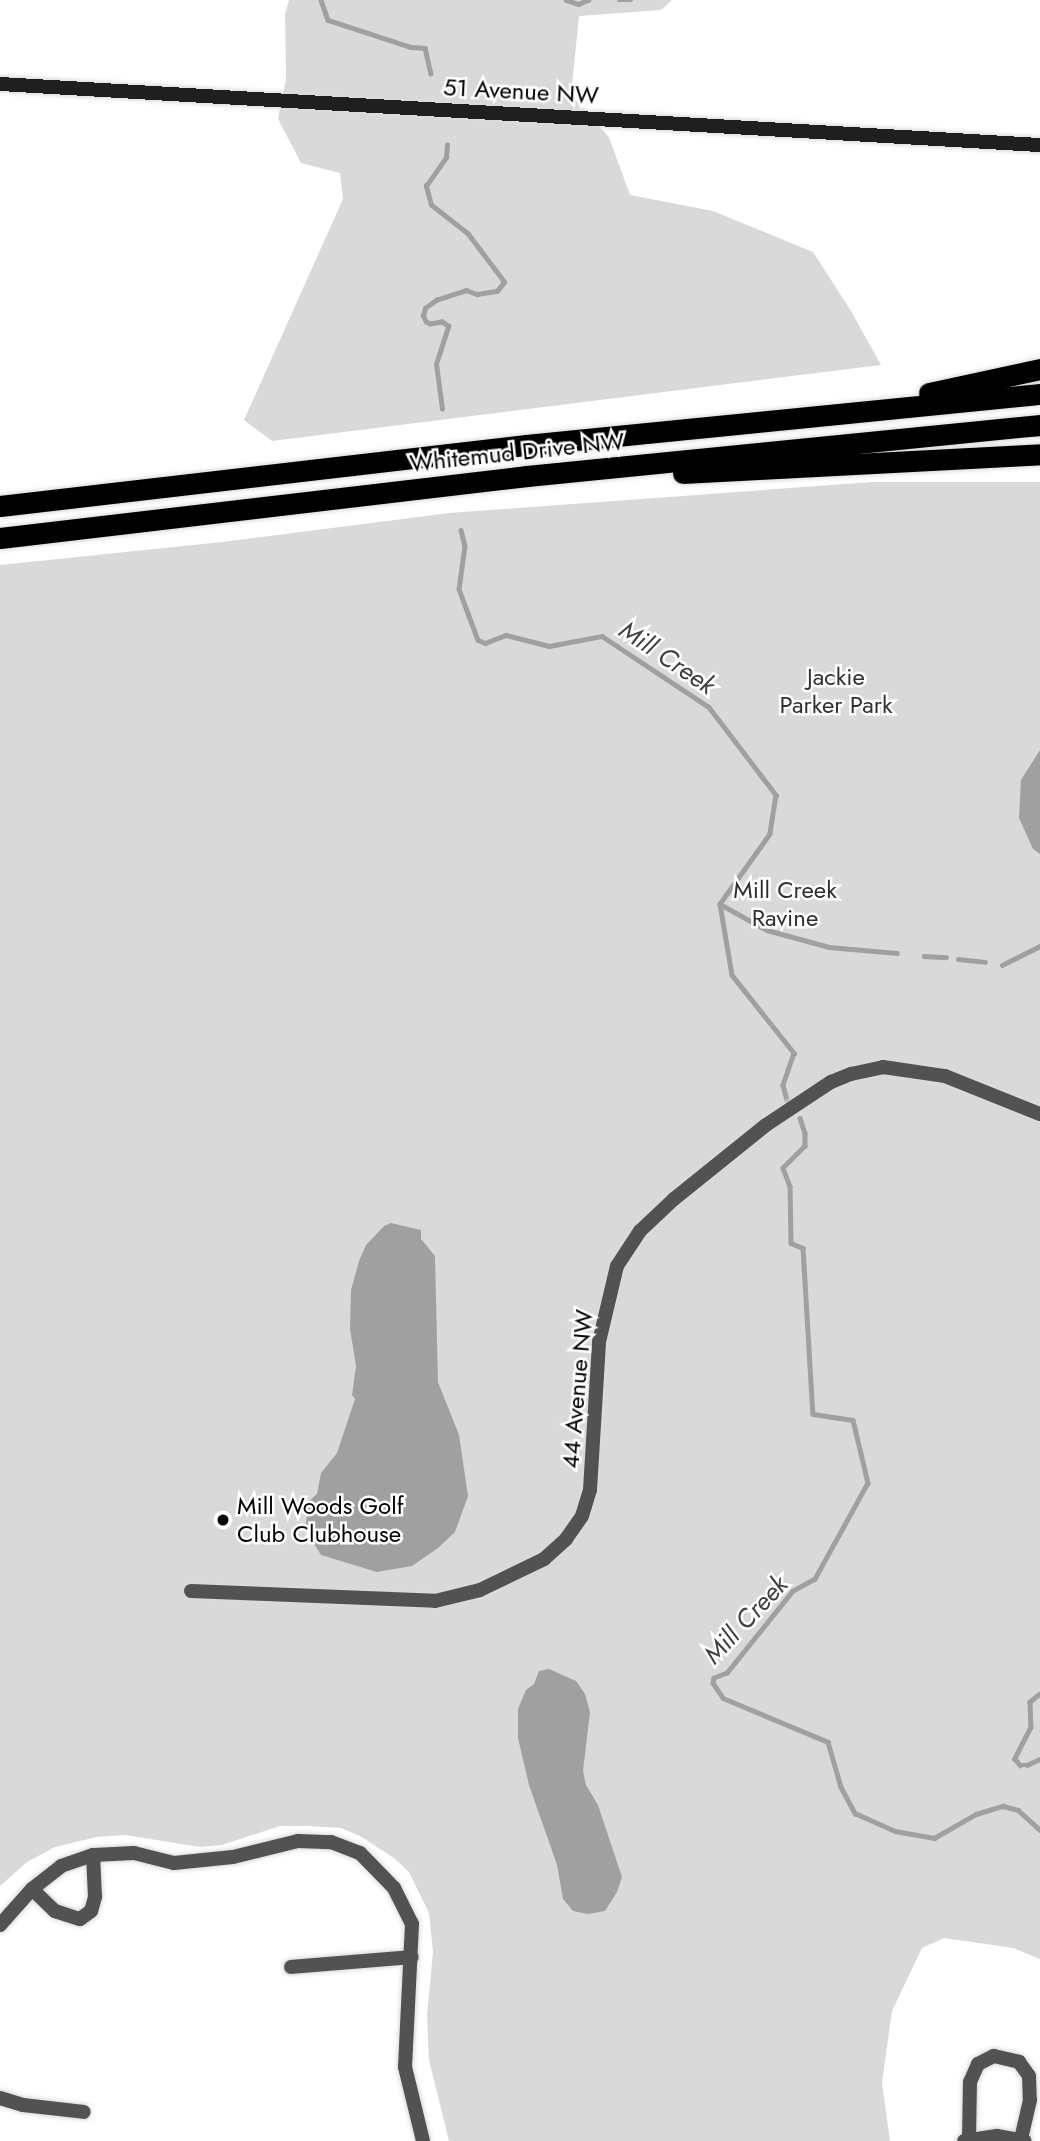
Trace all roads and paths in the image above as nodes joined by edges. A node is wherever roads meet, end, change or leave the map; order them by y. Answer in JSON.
{"nodes":[{"id":1,"x":0,"y":84,"type":"edge"},
{"id":2,"x":1040,"y":145,"type":"edge"},
{"id":3,"x":1040,"y":369,"type":"edge"},
{"id":4,"x":1040,"y":394,"type":"edge"},
{"id":5,"x":832,"y":413,"type":"junction"},
{"id":6,"x":1040,"y":425,"type":"edge"},
{"id":7,"x":1040,"y":454,"type":"edge"},
{"id":8,"x":527,"y":476,"type":"junction"},
{"id":9,"x":0,"y":506,"type":"edge"},
{"id":10,"x":0,"y":538,"type":"edge"},
{"id":11,"x":1040,"y":1114,"type":"edge"},
{"id":12,"x":191,"y":1591,"type":"dead end"},
{"id":13,"x":93,"y":1856,"type":"junction"},
{"id":14,"x":32,"y":1889,"type":"junction"},
{"id":15,"x":0,"y":1925,"type":"edge"},
{"id":16,"x":412,"y":1957,"type":"junction"},
{"id":17,"x":291,"y":1967,"type":"dead end"},
{"id":18,"x":0,"y":2098,"type":"edge"},
{"id":19,"x":84,"y":2112,"type":"dead end"},
{"id":20,"x":967,"y":2140,"type":"edge"},
{"id":21,"x":1023,"y":2140,"type":"edge"},
{"id":22,"x":423,"y":2141,"type":"edge"}],
"edges":[{"from":1,"to":2,"type":"street","name":"51 Avenue NW"},
{"from":3,"to":5,"type":"highway"},
{"from":4,"to":5,"type":"highway","name":"Whitemud Drive NW"},
{"from":5,"to":9,"type":"highway","name":"Whitemud Drive NW"},
{"from":6,"to":8,"type":"highway","name":"Whitemud Drive NW"},
{"from":7,"to":8,"type":"highway"},
{"from":8,"to":10,"type":"highway","name":"Whitemud Drive NW"},
{"from":11,"to":12,"type":"street","name":"44 Avenue NW"},
{"from":13,"to":14,"type":"street"},
{"from":13,"to":14,"type":"street"},
{"from":13,"to":16,"type":"street"},
{"from":14,"to":15,"type":"street"},
{"from":16,"to":17,"type":"street"},
{"from":16,"to":22,"type":"street"},
{"from":18,"to":19,"type":"street"},
{"from":20,"to":21,"type":"street"},
{"from":20,"to":21,"type":"street"}]}
